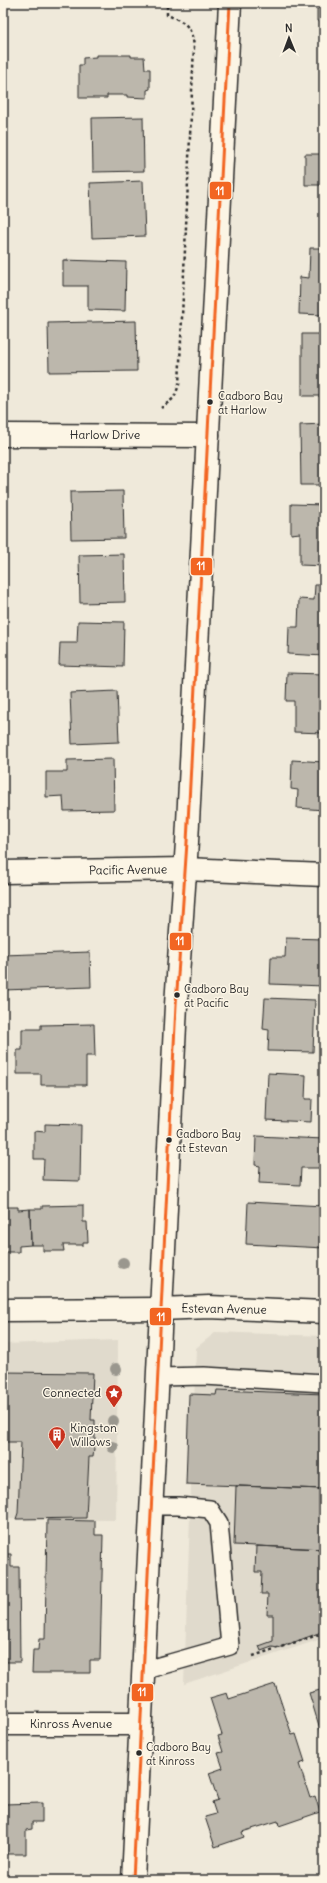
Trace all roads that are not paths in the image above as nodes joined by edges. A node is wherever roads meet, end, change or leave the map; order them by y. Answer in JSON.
{"nodes":[{"id":1,"x":230,"y":3,"type":"edge"},
{"id":2,"x":3,"y":435,"type":"edge"},
{"id":3,"x":208,"y":436,"type":"junction"},
{"id":4,"x":185,"y":869,"type":"junction"},
{"id":5,"x":3,"y":872,"type":"edge"},
{"id":6,"x":324,"y":875,"type":"edge"},
{"id":7,"x":162,"y":1309,"type":"junction"},
{"id":8,"x":3,"y":1310,"type":"edge"},
{"id":9,"x":324,"y":1312,"type":"edge"},
{"id":10,"x":159,"y":1377,"type":"junction"},
{"id":11,"x":324,"y":1383,"type":"edge"},
{"id":12,"x":152,"y":1506,"type":"junction"},
{"id":13,"x":142,"y":1671,"type":"junction"},
{"id":14,"x":3,"y":1724,"type":"edge"},
{"id":15,"x":140,"y":1724,"type":"junction"},
{"id":16,"x":133,"y":1880,"type":"edge"}],
"edges":[{"from":1,"to":3,"type":"main road"},
{"from":2,"to":3,"type":"main road","name":"Harlow Drive"},
{"from":3,"to":4,"type":"main road"},
{"from":4,"to":5,"type":"main road","name":"Pacific Avenue"},
{"from":4,"to":6,"type":"main road","name":"Pacific Avenue"},
{"from":4,"to":7,"type":"main road"},
{"from":7,"to":8,"type":"main road","name":"Estevan Avenue"},
{"from":7,"to":9,"type":"main road","name":"Estevan Avenue"},
{"from":7,"to":10,"type":"main road"},
{"from":10,"to":11,"type":"lane"},
{"from":10,"to":12,"type":"main road"},
{"from":12,"to":13,"type":"main road"},
{"from":12,"to":13,"type":"lane"},
{"from":13,"to":15,"type":"main road"},
{"from":14,"to":15,"type":"main road","name":"Kinross Avenue"},
{"from":15,"to":16,"type":"main road"}]}
